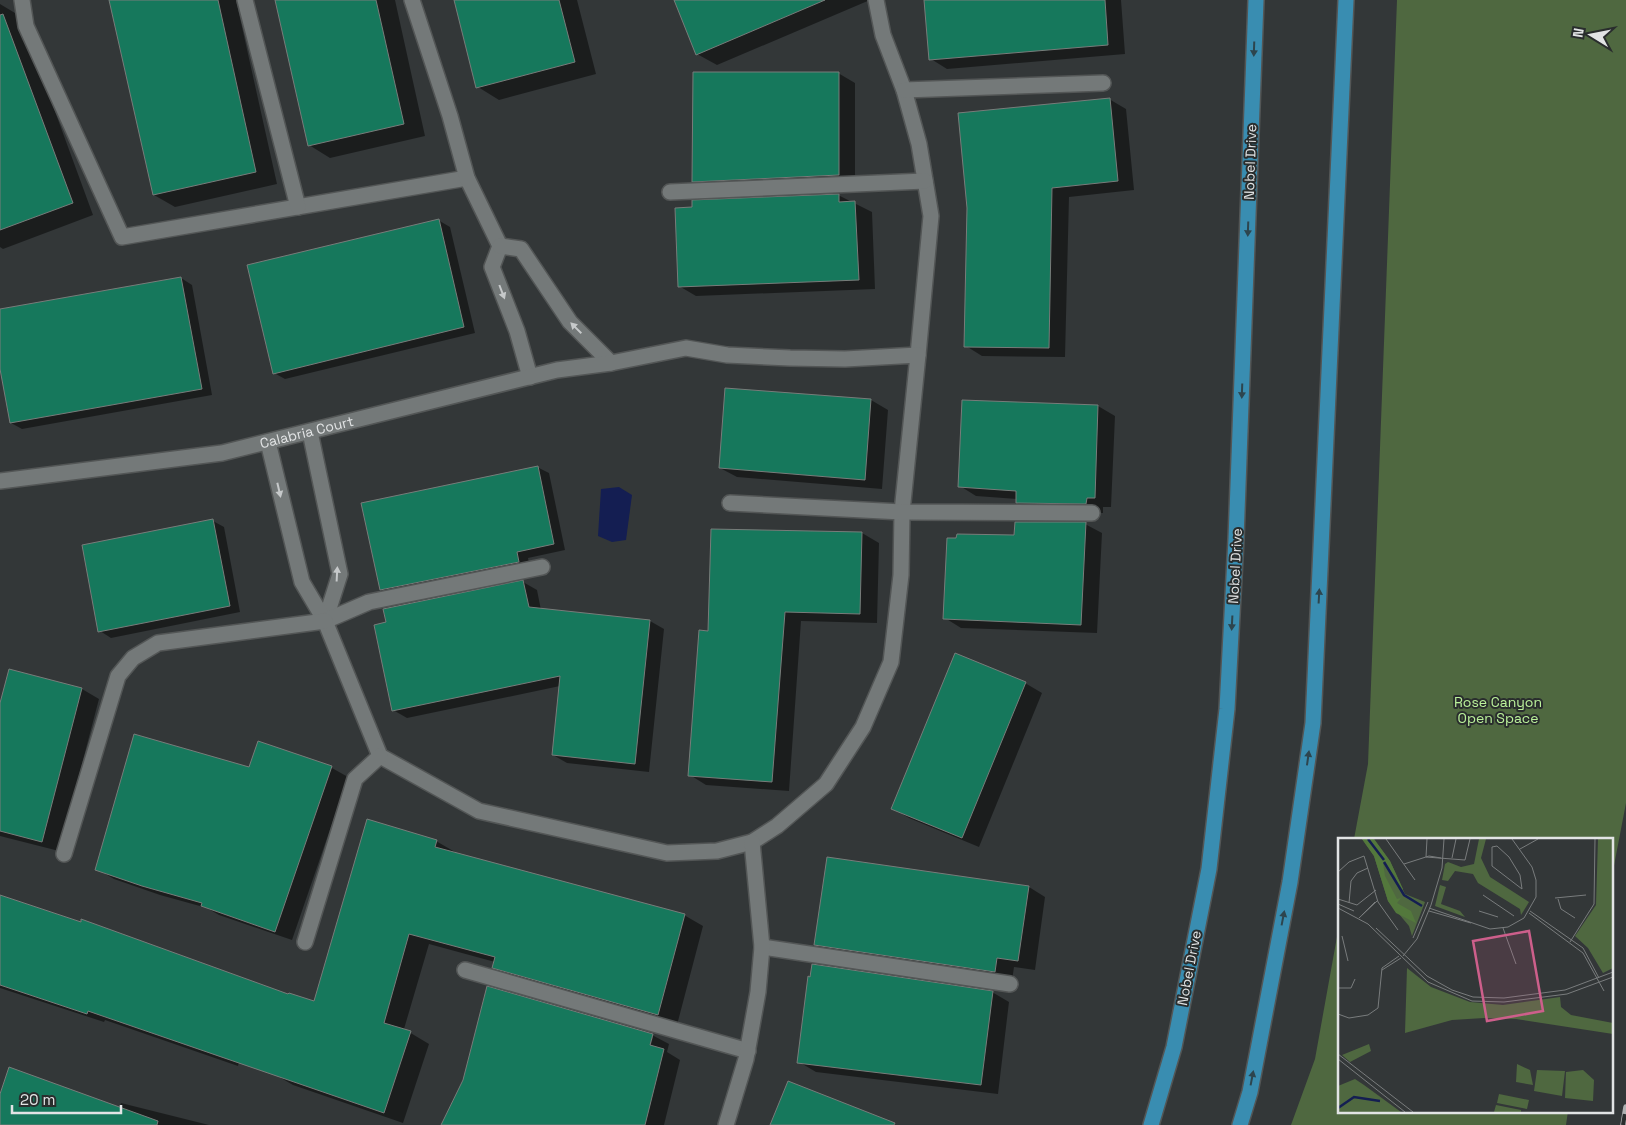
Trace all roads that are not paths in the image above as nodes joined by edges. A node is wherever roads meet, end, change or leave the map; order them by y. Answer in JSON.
{"nodes":[{"id":1,"x":22,"y":0,"type":"edge"},
{"id":2,"x":245,"y":0,"type":"edge"},
{"id":3,"x":412,"y":0,"type":"edge"},
{"id":4,"x":876,"y":0,"type":"edge"},
{"id":5,"x":1256,"y":0,"type":"edge"},
{"id":6,"x":1346,"y":0,"type":"edge"},
{"id":7,"x":1103,"y":83,"type":"dead end"},
{"id":8,"x":904,"y":90,"type":"junction"},
{"id":9,"x":467,"y":178,"type":"junction"},
{"id":10,"x":925,"y":181,"type":"junction"},
{"id":11,"x":670,"y":192,"type":"dead end"},
{"id":12,"x":298,"y":207,"type":"junction"},
{"id":13,"x":500,"y":246,"type":"junction"},
{"id":14,"x":918,"y":355,"type":"junction"},
{"id":15,"x":610,"y":363,"type":"junction"},
{"id":16,"x":530,"y":377,"type":"junction"},
{"id":17,"x":310,"y":432,"type":"junction"},
{"id":18,"x":268,"y":442,"type":"junction"},
{"id":19,"x":0,"y":481,"type":"edge"},
{"id":20,"x":730,"y":503,"type":"dead end"},
{"id":21,"x":902,"y":512,"type":"junction"},
{"id":22,"x":1092,"y":513,"type":"dead end"},
{"id":23,"x":542,"y":567,"type":"dead end"},
{"id":24,"x":325,"y":621,"type":"junction"},
{"id":25,"x":380,"y":756,"type":"junction"},
{"id":26,"x":752,"y":842,"type":"junction"},
{"id":27,"x":64,"y":854,"type":"dead end"},
{"id":28,"x":305,"y":942,"type":"dead end"},
{"id":29,"x":762,"y":946,"type":"junction"},
{"id":30,"x":465,"y":970,"type":"dead end"},
{"id":31,"x":1010,"y":984,"type":"dead end"},
{"id":32,"x":748,"y":1051,"type":"junction"},
{"id":33,"x":726,"y":1125,"type":"edge"},
{"id":34,"x":1151,"y":1125,"type":"edge"},
{"id":35,"x":1240,"y":1125,"type":"edge"}],
"edges":[{"from":1,"to":12,"type":"street"},
{"from":2,"to":12,"type":"street"},
{"from":3,"to":9,"type":"street"},
{"from":4,"to":8,"type":"street"},
{"from":5,"to":34,"type":"main road","name":"Nobel Drive","one_way":true},
{"from":35,"to":6,"type":"main road","one_way":true},
{"from":7,"to":8,"type":"street"},
{"from":8,"to":10,"type":"street"},
{"from":9,"to":12,"type":"street"},
{"from":9,"to":13,"type":"street"},
{"from":10,"to":11,"type":"street"},
{"from":10,"to":14,"type":"street"},
{"from":15,"to":13,"type":"street","one_way":true},
{"from":13,"to":16,"type":"street","one_way":true},
{"from":14,"to":15,"type":"street","name":"Calabria Court"},
{"from":14,"to":21,"type":"street"},
{"from":15,"to":16,"type":"street","name":"Calabria Court"},
{"from":16,"to":17,"type":"street","name":"Calabria Court"},
{"from":17,"to":18,"type":"street","name":"Calabria Court"},
{"from":24,"to":17,"type":"street","one_way":true},
{"from":18,"to":19,"type":"street","name":"Calabria Court"},
{"from":18,"to":24,"type":"street","one_way":true},
{"from":20,"to":21,"type":"street"},
{"from":21,"to":22,"type":"street"},
{"from":21,"to":26,"type":"street"},
{"from":23,"to":24,"type":"street"},
{"from":24,"to":25,"type":"street"},
{"from":24,"to":27,"type":"street"},
{"from":25,"to":26,"type":"street"},
{"from":25,"to":28,"type":"street"},
{"from":26,"to":29,"type":"street"},
{"from":29,"to":31,"type":"street"},
{"from":29,"to":32,"type":"street"},
{"from":30,"to":32,"type":"street"},
{"from":32,"to":33,"type":"street"}]}
